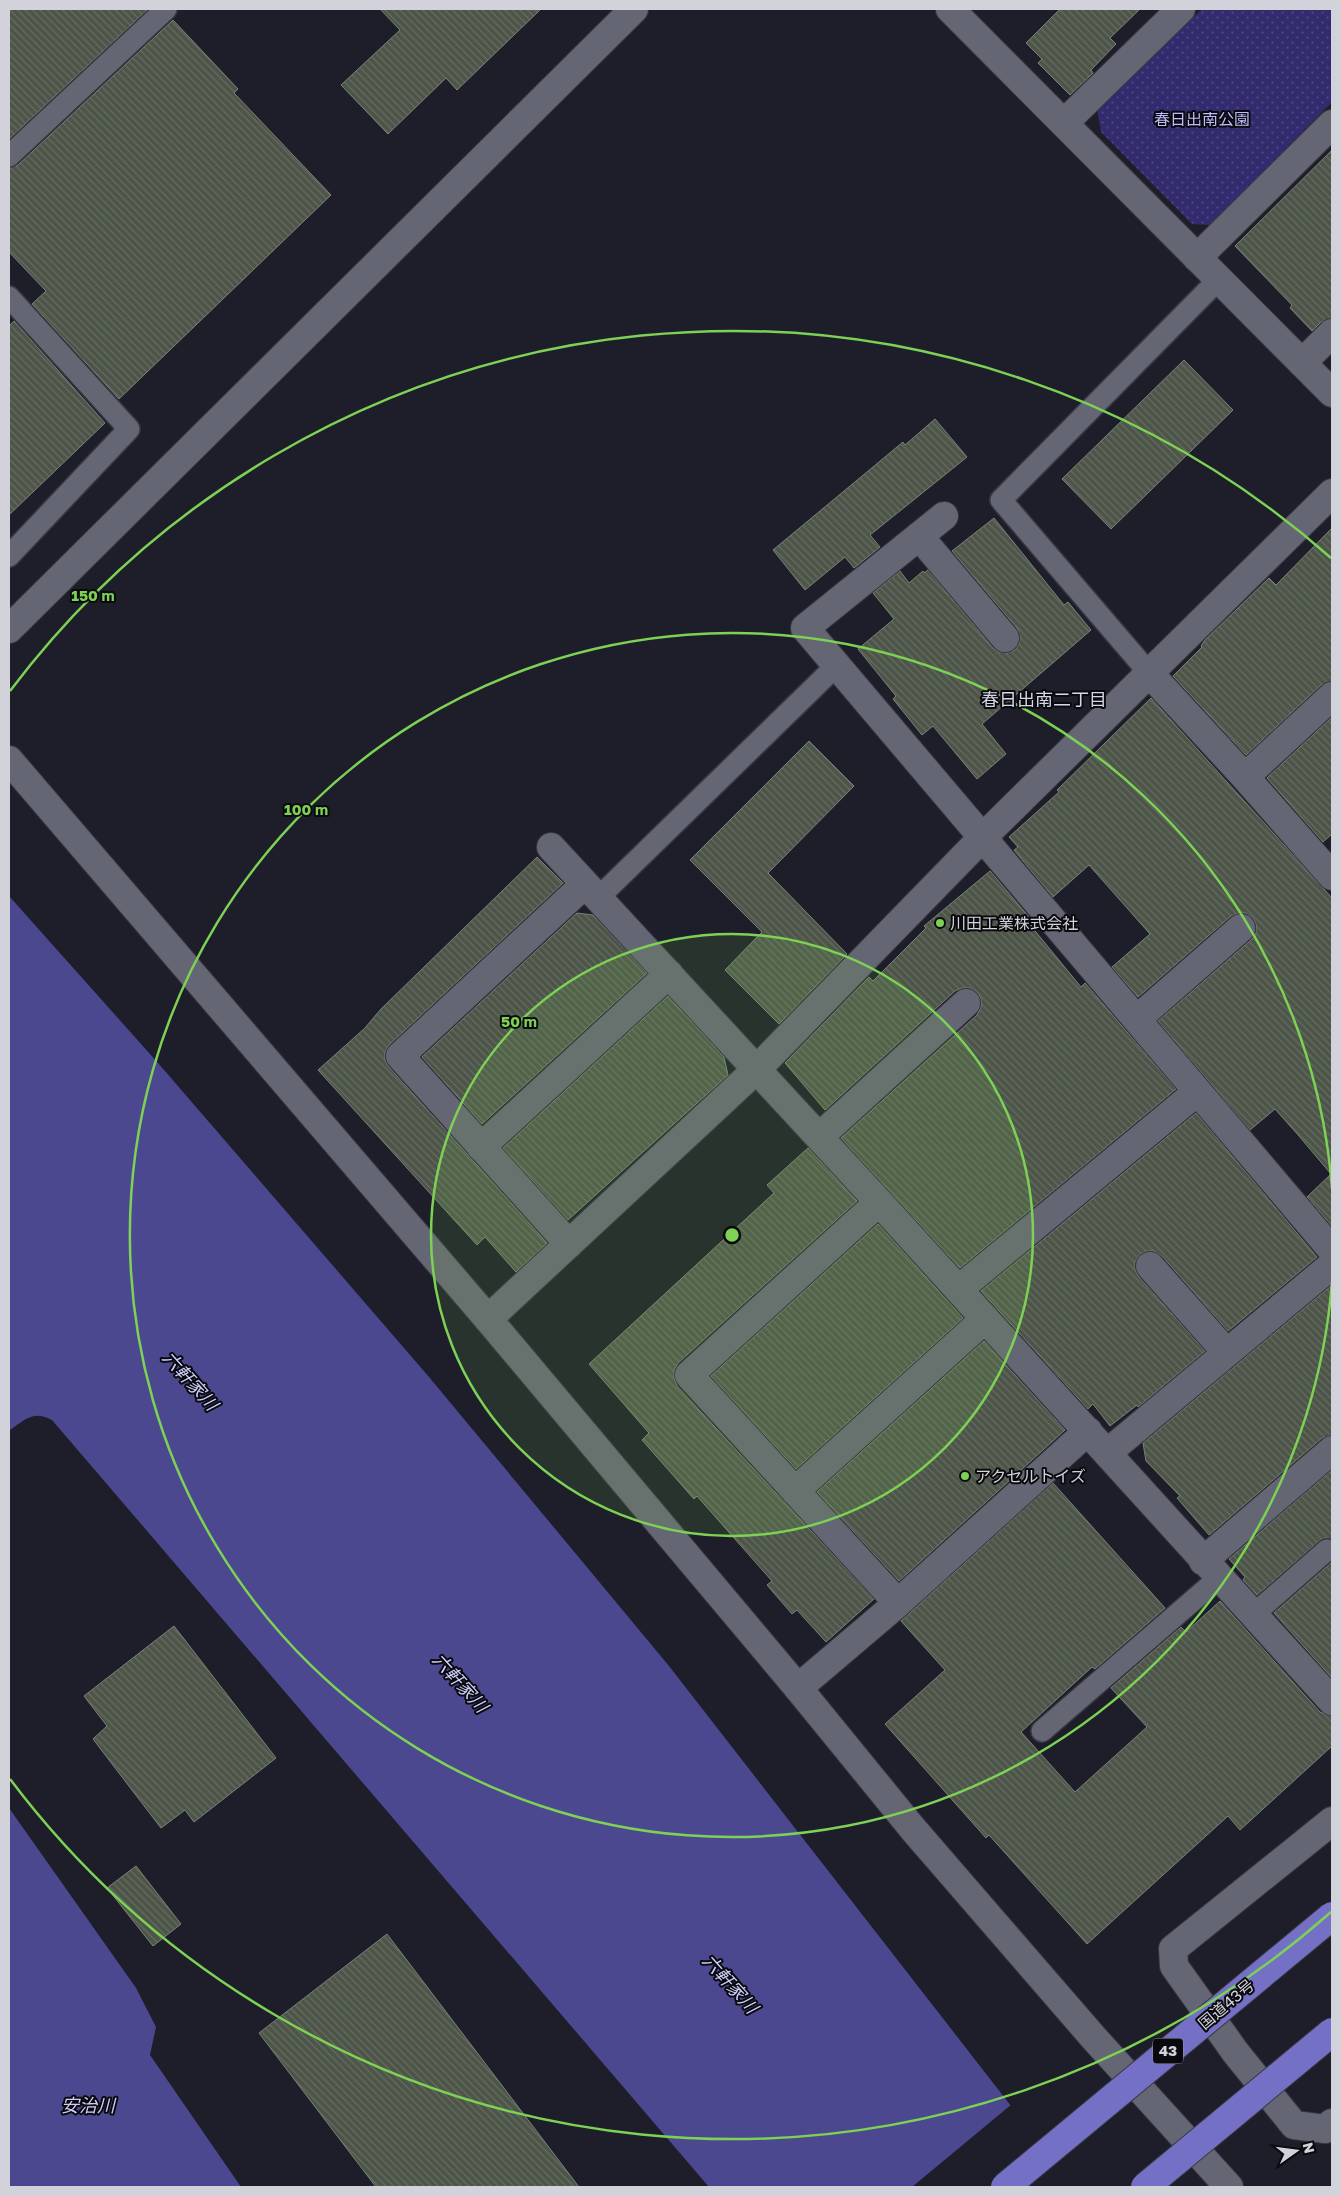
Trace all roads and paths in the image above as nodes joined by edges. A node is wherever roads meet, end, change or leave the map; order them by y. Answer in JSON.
{"nodes":[{"id":1,"x":166,"y":9,"type":"edge"},
{"id":2,"x":634,"y":9,"type":"edge"},
{"id":3,"x":950,"y":9,"type":"edge"},
{"id":4,"x":1181,"y":9,"type":"edge"},
{"id":5,"x":1064,"y":124,"type":"junction"},
{"id":6,"x":1332,"y":124,"type":"edge"},
{"id":7,"x":9,"y":156,"type":"edge"},
{"id":8,"x":1197,"y":258,"type":"junction"},
{"id":9,"x":1219,"y":279,"type":"junction"},
{"id":10,"x":9,"y":297,"type":"edge"},
{"id":11,"x":1332,"y":333,"type":"edge"},
{"id":12,"x":1302,"y":363,"type":"junction"},
{"id":13,"x":1332,"y":393,"type":"edge"},
{"id":14,"x":1332,"y":493,"type":"edge"},
{"id":15,"x":944,"y":516,"type":"dead end"},
{"id":16,"x":919,"y":536,"type":"junction"},
{"id":17,"x":9,"y":556,"type":"edge"},
{"id":18,"x":9,"y":629,"type":"edge"},
{"id":19,"x":1006,"y":638,"type":"dead end"},
{"id":20,"x":837,"y":665,"type":"junction"},
{"id":21,"x":1150,"y":674,"type":"junction"},
{"id":22,"x":1332,"y":696,"type":"edge"},
{"id":23,"x":9,"y":760,"type":"edge"},
{"id":24,"x":1246,"y":777,"type":"junction"},
{"id":25,"x":982,"y":838,"type":"junction"},
{"id":26,"x":551,"y":847,"type":"dead end"},
{"id":27,"x":1332,"y":876,"type":"edge"},
{"id":28,"x":592,"y":891,"type":"junction"},
{"id":29,"x":1241,"y":928,"type":"dead end"},
{"id":30,"x":668,"y":974,"type":"junction"},
{"id":31,"x":966,"y":1003,"type":"dead end"},
{"id":32,"x":1137,"y":1018,"type":"junction"},
{"id":33,"x":757,"y":1069,"type":"junction"},
{"id":34,"x":1197,"y":1092,"type":"junction"},
{"id":35,"x":818,"y":1137,"type":"junction"},
{"id":36,"x":482,"y":1147,"type":"junction"},
{"id":37,"x":879,"y":1202,"type":"junction"},
{"id":38,"x":569,"y":1244,"type":"junction"},
{"id":39,"x":1332,"y":1250,"type":"edge"},
{"id":40,"x":1332,"y":1265,"type":"edge"},
{"id":41,"x":1150,"y":1266,"type":"dead end"},
{"id":42,"x":959,"y":1290,"type":"junction"},
{"id":43,"x":488,"y":1319,"type":"junction"},
{"id":44,"x":985,"y":1319,"type":"junction"},
{"id":45,"x":1227,"y":1353,"type":"junction"},
{"id":46,"x":1088,"y":1431,"type":"junction"},
{"id":47,"x":1332,"y":1450,"type":"edge"},
{"id":48,"x":1107,"y":1453,"type":"junction"},
{"id":49,"x":795,"y":1491,"type":"junction"},
{"id":50,"x":1327,"y":1550,"type":"dead end"},
{"id":51,"x":1211,"y":1570,"type":"junction"},
{"id":52,"x":898,"y":1603,"type":"junction"},
{"id":53,"x":1253,"y":1615,"type":"junction"},
{"id":54,"x":798,"y":1688,"type":"junction"},
{"id":55,"x":1332,"y":1700,"type":"edge"},
{"id":56,"x":1042,"y":1731,"type":"dead end"},
{"id":57,"x":1332,"y":1821,"type":"edge"},
{"id":58,"x":1332,"y":1916,"type":"edge"},
{"id":59,"x":1332,"y":2032,"type":"edge"},
{"id":60,"x":1332,"y":2123,"type":"edge"},
{"id":61,"x":1004,"y":2187,"type":"edge"},
{"id":62,"x":1145,"y":2187,"type":"edge"},
{"id":63,"x":1229,"y":2187,"type":"edge"}],
"edges":[{"from":1,"to":7,"type":"lane"},
{"from":2,"to":18,"type":"street"},
{"from":3,"to":5,"type":"street"},
{"from":4,"to":5,"type":"street"},
{"from":5,"to":8,"type":"street"},
{"from":6,"to":8,"type":"street"},
{"from":8,"to":9,"type":"street"},
{"from":9,"to":12,"type":"street"},
{"from":9,"to":21,"type":"lane"},
{"from":10,"to":17,"type":"lane"},
{"from":11,"to":12,"type":"street"},
{"from":12,"to":13,"type":"street"},
{"from":14,"to":21,"type":"street"},
{"from":15,"to":16,"type":"street"},
{"from":16,"to":19,"type":"street"},
{"from":16,"to":20,"type":"street"},
{"from":20,"to":25,"type":"street"},
{"from":20,"to":28,"type":"lane"},
{"from":21,"to":24,"type":"street"},
{"from":21,"to":25,"type":"street"},
{"from":22,"to":24,"type":"street"},
{"from":23,"to":43,"type":"street"},
{"from":24,"to":27,"type":"street"},
{"from":25,"to":32,"type":"street"},
{"from":25,"to":33,"type":"street"},
{"from":26,"to":28,"type":"street"},
{"from":28,"to":30,"type":"street"},
{"from":28,"to":36,"type":"street"},
{"from":29,"to":32,"type":"street"},
{"from":30,"to":33,"type":"street"},
{"from":30,"to":36,"type":"street"},
{"from":31,"to":35,"type":"street"},
{"from":32,"to":34,"type":"street"},
{"from":33,"to":35,"type":"street"},
{"from":33,"to":38,"type":"street"},
{"from":34,"to":39,"type":"street"},
{"from":34,"to":42,"type":"street"},
{"from":35,"to":37,"type":"street"},
{"from":36,"to":38,"type":"street"},
{"from":37,"to":42,"type":"street"},
{"from":37,"to":49,"type":"street"},
{"from":38,"to":43,"type":"street"},
{"from":40,"to":45,"type":"street"},
{"from":41,"to":45,"type":"street"},
{"from":42,"to":44,"type":"street"},
{"from":43,"to":54,"type":"street"},
{"from":44,"to":46,"type":"street"},
{"from":44,"to":49,"type":"street"},
{"from":45,"to":48,"type":"street"},
{"from":46,"to":48,"type":"street"},
{"from":46,"to":52,"type":"street"},
{"from":47,"to":51,"type":"street"},
{"from":48,"to":51,"type":"street"},
{"from":49,"to":52,"type":"street"},
{"from":50,"to":53,"type":"lane"},
{"from":51,"to":53,"type":"street"},
{"from":51,"to":56,"type":"lane"},
{"from":52,"to":54,"type":"street"},
{"from":53,"to":55,"type":"street"},
{"from":54,"to":63,"type":"street"},
{"from":57,"to":60,"type":"street"},
{"from":58,"to":61,"type":"highway","name":"国道43号","number":"43","bridge":true},
{"from":59,"to":62,"type":"highway","bridge":true}]}
